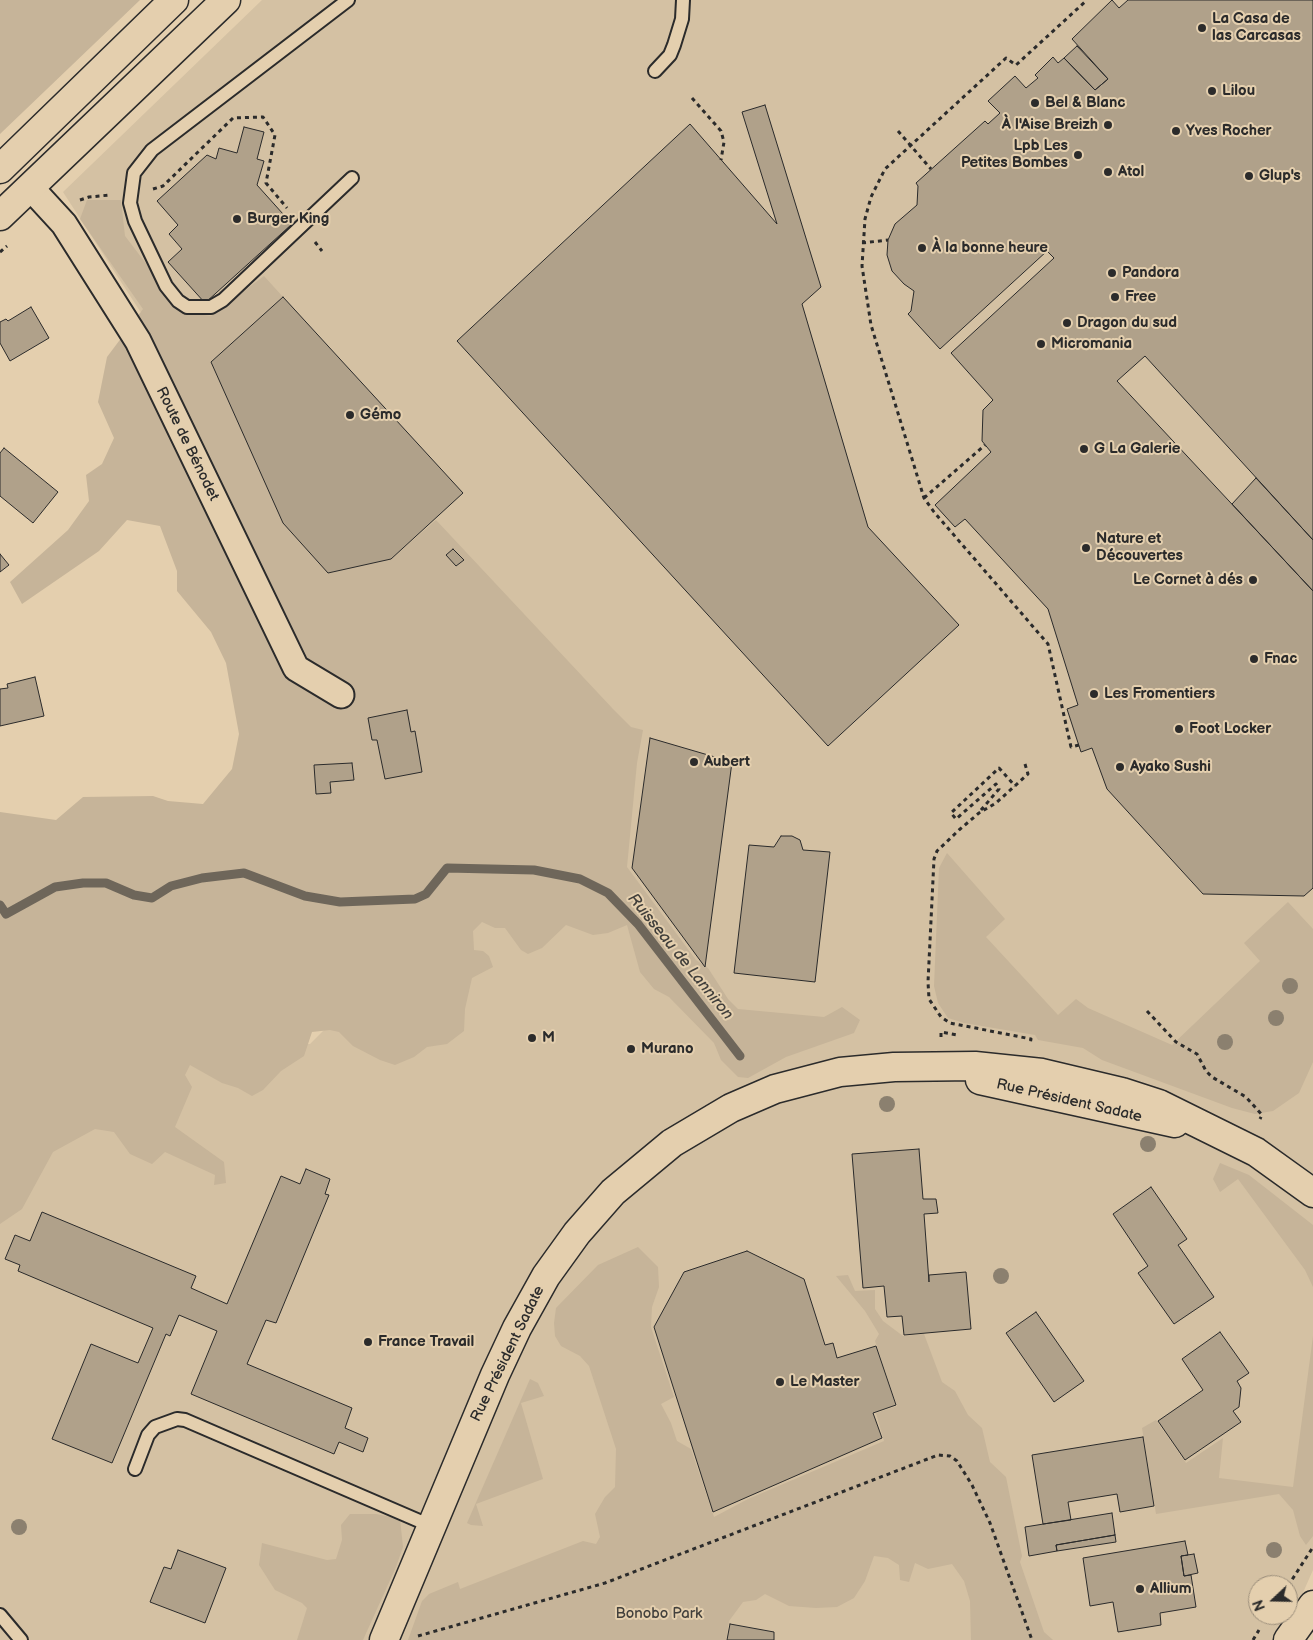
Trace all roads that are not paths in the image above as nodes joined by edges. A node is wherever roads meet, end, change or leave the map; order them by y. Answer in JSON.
{"nodes":[{"id":1,"x":174,"y":0,"type":"edge"},
{"id":2,"x":226,"y":0,"type":"edge"},
{"id":3,"x":348,"y":0,"type":"edge"},
{"id":4,"x":683,"y":0,"type":"edge"},
{"id":5,"x":654,"y":71,"type":"dead end"},
{"id":6,"x":0,"y":170,"type":"edge"},
{"id":7,"x":352,"y":178,"type":"dead end"},
{"id":8,"x":30,"y":187,"type":"junction"},
{"id":9,"x":0,"y":216,"type":"edge"},
{"id":10,"x":341,"y":695,"type":"dead end"},
{"id":11,"x":1313,"y":1193,"type":"edge"},
{"id":12,"x":135,"y":1469,"type":"dead end"},
{"id":13,"x":431,"y":1526,"type":"junction"},
{"id":14,"x":1313,"y":1604,"type":"edge"},
{"id":15,"x":0,"y":1615,"type":"edge"},
{"id":16,"x":21,"y":1640,"type":"edge"},
{"id":17,"x":384,"y":1640,"type":"edge"},
{"id":18,"x":1288,"y":1640,"type":"edge"}],
"edges":[{"from":1,"to":6,"type":"street"},
{"from":2,"to":8,"type":"street"},
{"from":3,"to":7,"type":"lane"},
{"from":4,"to":5,"type":"lane"},
{"from":8,"to":9,"type":"street"},
{"from":8,"to":10,"type":"street","name":"Route de Bénodet"},
{"from":11,"to":13,"type":"street","name":"Rue Président Sadate"},
{"from":12,"to":13,"type":"lane"},
{"from":13,"to":17,"type":"street","name":"Rue Président Sadate"},
{"from":14,"to":18,"type":"street"},
{"from":15,"to":16,"type":"lane"}]}
